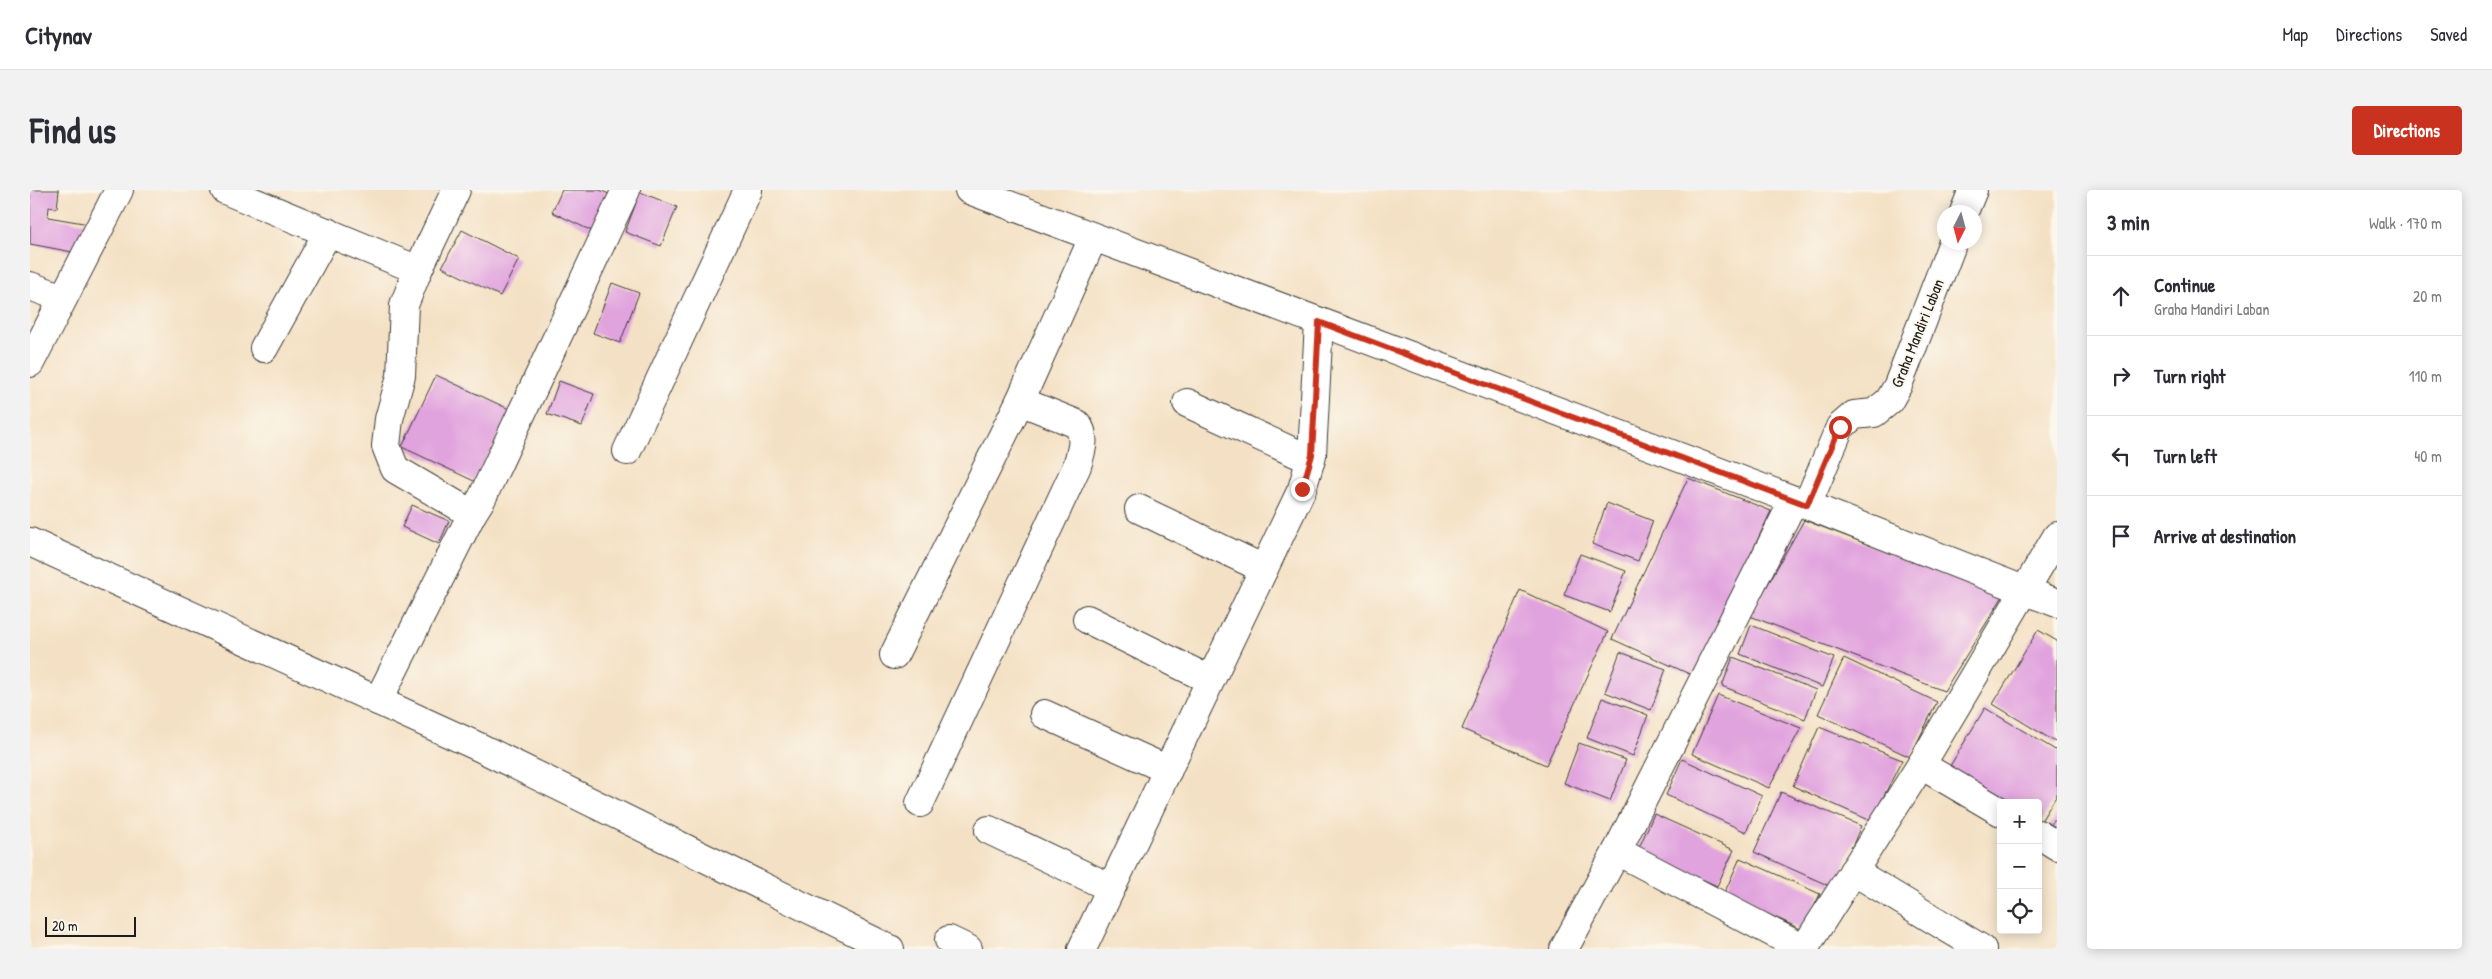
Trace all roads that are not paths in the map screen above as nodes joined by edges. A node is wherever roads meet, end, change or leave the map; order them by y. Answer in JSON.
{"nodes":[{"id":1,"x":119,"y":190,"type":"edge"},
{"id":2,"x":225,"y":190,"type":"edge"},
{"id":3,"x":456,"y":190,"type":"edge"},
{"id":4,"x":626,"y":190,"type":"edge"},
{"id":5,"x":748,"y":190,"type":"edge"},
{"id":6,"x":969,"y":190,"type":"edge"},
{"id":7,"x":1973,"y":190,"type":"edge"},
{"id":8,"x":252,"y":195,"type":"edge"},
{"id":9,"x":1967,"y":205,"type":"edge"},
{"id":10,"x":328,"y":232,"type":"junction"},
{"id":11,"x":1093,"y":238,"type":"junction"},
{"id":12,"x":1950,"y":250,"type":"edge"},
{"id":13,"x":418,"y":270,"type":"junction"},
{"id":14,"x":30,"y":286,"type":"edge"},
{"id":15,"x":63,"y":298,"type":"junction"},
{"id":16,"x":1319,"y":322,"type":"junction"},
{"id":17,"x":264,"y":348,"type":"dead end"},
{"id":18,"x":30,"y":363,"type":"edge"},
{"id":19,"x":1020,"y":402,"type":"junction"},
{"id":20,"x":1187,"y":403,"type":"dead end"},
{"id":21,"x":627,"y":451,"type":"dead end"},
{"id":22,"x":1311,"y":460,"type":"junction"},
{"id":23,"x":1800,"y":502,"type":"junction"},
{"id":24,"x":1139,"y":508,"type":"dead end"},
{"id":25,"x":472,"y":514,"type":"junction"},
{"id":26,"x":2057,"y":536,"type":"edge"},
{"id":27,"x":30,"y":542,"type":"edge"},
{"id":28,"x":1264,"y":569,"type":"junction"},
{"id":29,"x":2023,"y":591,"type":"junction"},
{"id":30,"x":2057,"y":603,"type":"edge"},
{"id":31,"x":1087,"y":620,"type":"dead end"},
{"id":32,"x":894,"y":655,"type":"dead end"},
{"id":33,"x":1210,"y":680,"type":"junction"},
{"id":34,"x":378,"y":701,"type":"junction"},
{"id":35,"x":1044,"y":714,"type":"dead end"},
{"id":36,"x":1921,"y":765,"type":"junction"},
{"id":37,"x":1168,"y":770,"type":"junction"},
{"id":38,"x":920,"y":803,"type":"dead end"},
{"id":39,"x":1997,"y":810,"type":"edge"},
{"id":40,"x":989,"y":830,"type":"dead end"},
{"id":41,"x":2042,"y":837,"type":"edge"},
{"id":42,"x":2057,"y":846,"type":"edge"},
{"id":43,"x":1617,"y":852,"type":"junction"},
{"id":44,"x":1854,"y":871,"type":"junction"},
{"id":45,"x":1111,"y":888,"type":"junction"},
{"id":46,"x":890,"y":949,"type":"edge"},
{"id":47,"x":1082,"y":949,"type":"edge"},
{"id":48,"x":1564,"y":949,"type":"edge"},
{"id":49,"x":1804,"y":949,"type":"edge"},
{"id":50,"x":1982,"y":949,"type":"edge"}],
"edges":[{"from":1,"to":15,"type":"street"},
{"from":2,"to":8,"type":"street"},
{"from":3,"to":13,"type":"street"},
{"from":4,"to":25,"type":"street"},
{"from":5,"to":21,"type":"street"},
{"from":6,"to":11,"type":"street"},
{"from":7,"to":9,"type":"street"},
{"from":8,"to":10,"type":"street"},
{"from":10,"to":13,"type":"street"},
{"from":10,"to":17,"type":"street"},
{"from":11,"to":16,"type":"street"},
{"from":11,"to":19,"type":"street"},
{"from":12,"to":23,"type":"street","name":"Graha Mandiri Laban"},
{"from":13,"to":25,"type":"street"},
{"from":14,"to":15,"type":"street"},
{"from":15,"to":18,"type":"street"},
{"from":16,"to":22,"type":"street"},
{"from":16,"to":23,"type":"street"},
{"from":19,"to":32,"type":"street"},
{"from":19,"to":38,"type":"street"},
{"from":20,"to":22,"type":"street"},
{"from":22,"to":28,"type":"street"},
{"from":23,"to":29,"type":"street"},
{"from":23,"to":43,"type":"street","name":"Graha Mandiri Laban"},
{"from":24,"to":28,"type":"street"},
{"from":25,"to":34,"type":"street"},
{"from":26,"to":29,"type":"street"},
{"from":27,"to":34,"type":"street"},
{"from":28,"to":33,"type":"street"},
{"from":29,"to":30,"type":"street"},
{"from":29,"to":36,"type":"street"},
{"from":31,"to":33,"type":"street"},
{"from":33,"to":37,"type":"street"},
{"from":34,"to":46,"type":"street"},
{"from":35,"to":37,"type":"street"},
{"from":36,"to":39,"type":"street"},
{"from":36,"to":44,"type":"street"},
{"from":37,"to":45,"type":"street"},
{"from":40,"to":45,"type":"street"},
{"from":41,"to":42,"type":"street"},
{"from":43,"to":48,"type":"street","name":"Graha Mandiri Laban"},
{"from":43,"to":49,"type":"street"},
{"from":44,"to":49,"type":"street"},
{"from":44,"to":50,"type":"street"},
{"from":45,"to":47,"type":"street"}]}
